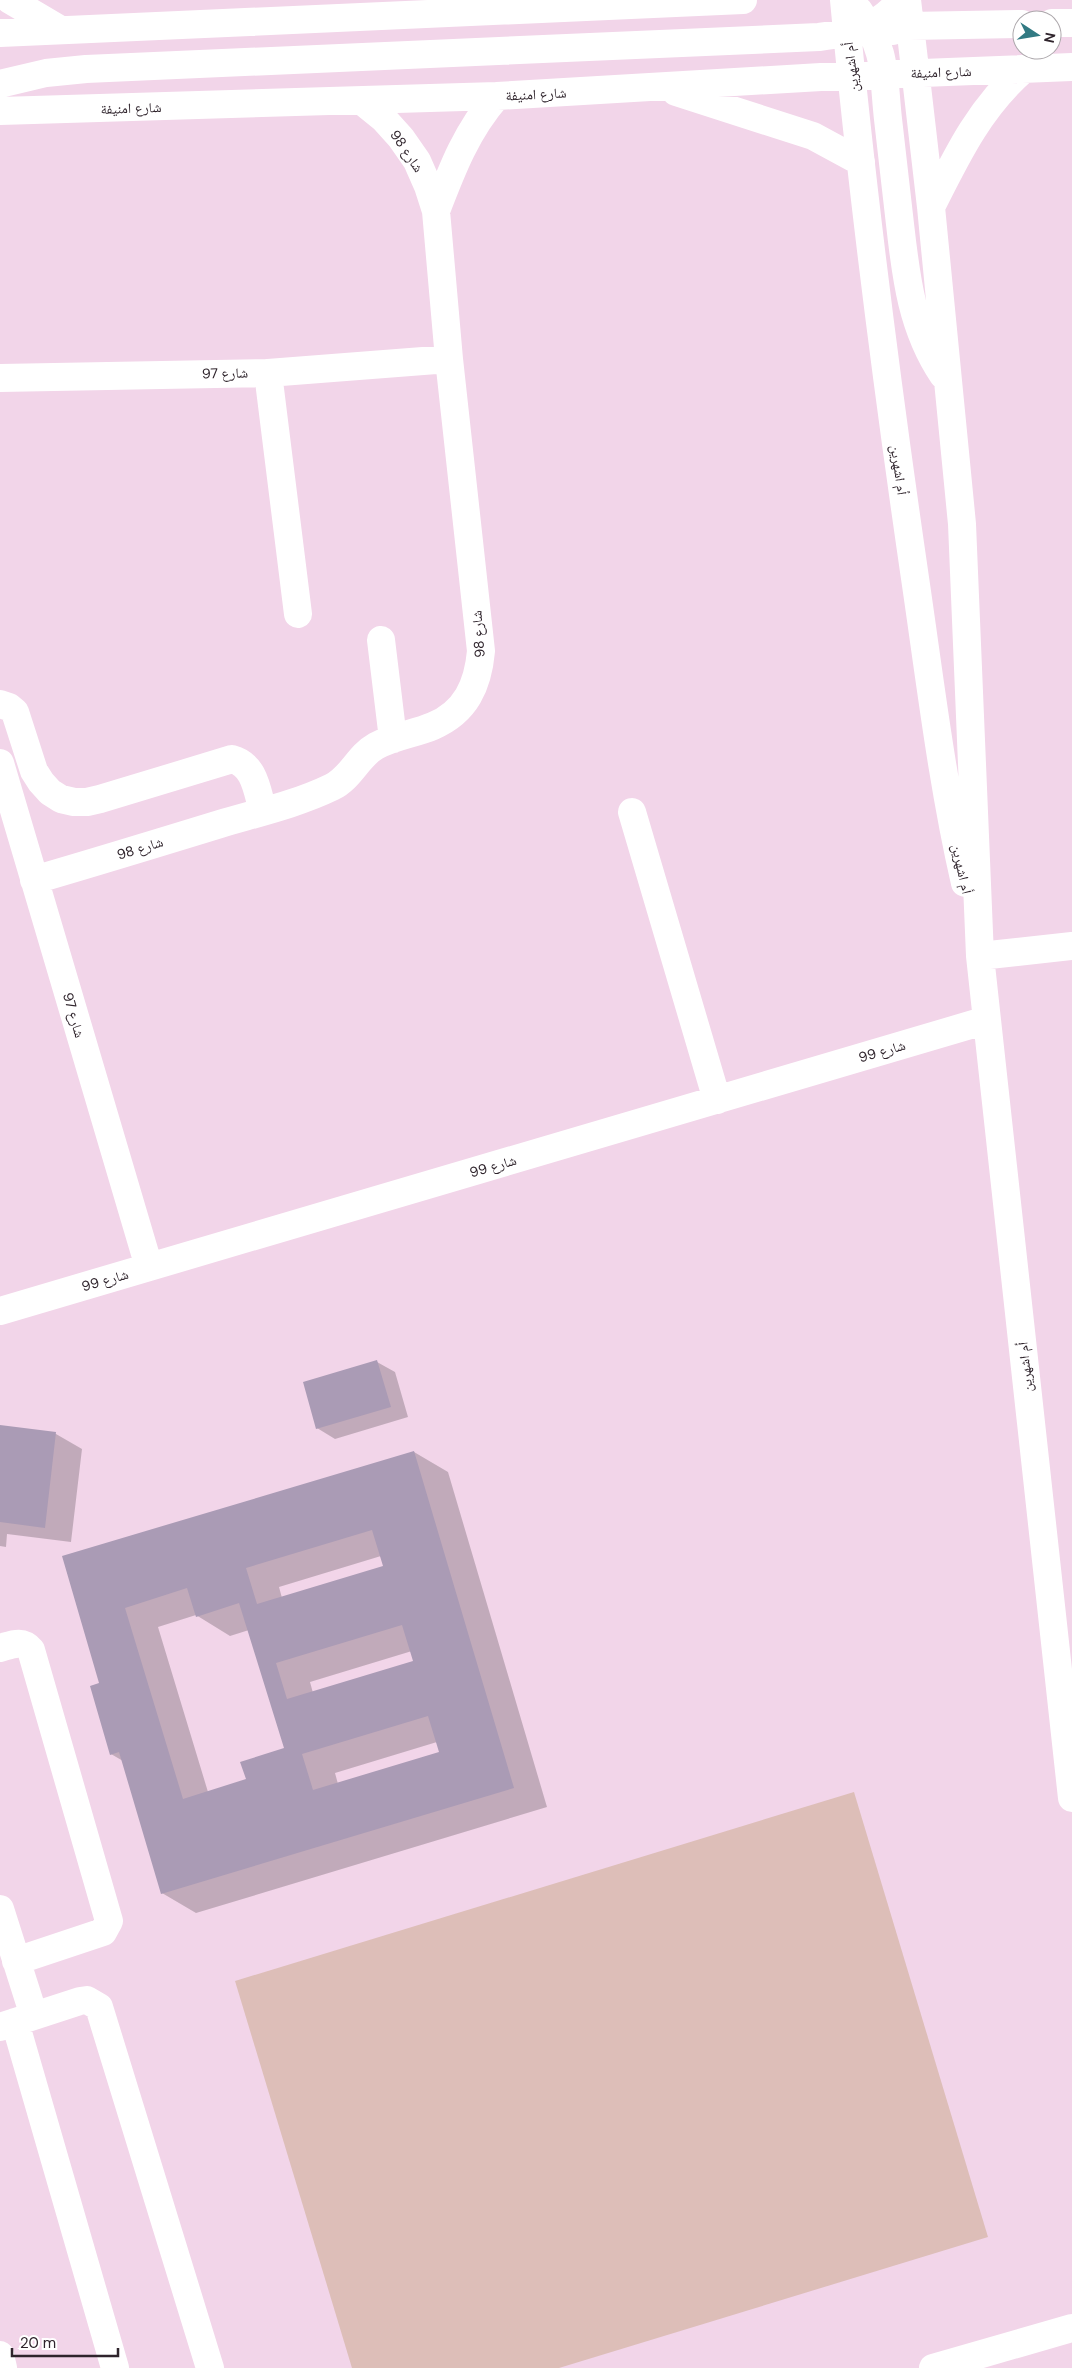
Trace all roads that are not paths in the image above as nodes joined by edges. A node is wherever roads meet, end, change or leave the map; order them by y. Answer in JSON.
{"nodes":[{"id":1,"x":742,"y":0,"type":"edge"},
{"id":2,"x":844,"y":0,"type":"edge"},
{"id":3,"x":849,"y":0,"type":"edge"},
{"id":4,"x":900,"y":0,"type":"edge"},
{"id":5,"x":23,"y":1,"type":"edge"},
{"id":6,"x":654,"y":2,"type":"edge"},
{"id":7,"x":881,"y":22,"type":"edge"},
{"id":8,"x":1012,"y":24,"type":"edge"},
{"id":9,"x":61,"y":30,"type":"junction"},
{"id":10,"x":0,"y":33,"type":"edge"},
{"id":11,"x":1072,"y":67,"type":"edge"},
{"id":12,"x":1024,"y":70,"type":"junction"},
{"id":13,"x":914,"y":73,"type":"junction"},
{"id":14,"x":886,"y":75,"type":"junction"},
{"id":15,"x":852,"y":76,"type":"junction"},
{"id":16,"x":0,"y":84,"type":"edge"},
{"id":17,"x":660,"y":88,"type":"junction"},
{"id":18,"x":497,"y":96,"type":"junction"},
{"id":19,"x":362,"y":101,"type":"junction"},
{"id":20,"x":0,"y":111,"type":"edge"},
{"id":21,"x":860,"y":162,"type":"junction"},
{"id":22,"x":931,"y":207,"type":"junction"},
{"id":23,"x":436,"y":211,"type":"junction"},
{"id":24,"x":449,"y":359,"type":"junction"},
{"id":25,"x":268,"y":373,"type":"junction"},
{"id":26,"x":0,"y":378,"type":"edge"},
{"id":27,"x":948,"y":383,"type":"junction"},
{"id":28,"x":298,"y":614,"type":"dead end"},
{"id":29,"x":381,"y":640,"type":"dead end"},
{"id":30,"x":0,"y":704,"type":"edge"},
{"id":31,"x":393,"y":739,"type":"junction"},
{"id":32,"x":0,"y":763,"type":"edge"},
{"id":33,"x":263,"y":811,"type":"junction"},
{"id":34,"x":632,"y":812,"type":"dead end"},
{"id":35,"x":34,"y":880,"type":"junction"},
{"id":36,"x":979,"y":946,"type":"junction"},
{"id":37,"x":1072,"y":946,"type":"edge"},
{"id":38,"x":987,"y":1020,"type":"junction"},
{"id":39,"x":717,"y":1100,"type":"junction"},
{"id":40,"x":148,"y":1267,"type":"junction"},
{"id":41,"x":0,"y":1311,"type":"edge"},
{"id":42,"x":1064,"y":1644,"type":"edge"},
{"id":43,"x":0,"y":1648,"type":"edge"},
{"id":44,"x":1072,"y":1798,"type":"edge"},
{"id":45,"x":0,"y":1909,"type":"edge"},
{"id":46,"x":16,"y":1961,"type":"junction"},
{"id":47,"x":16,"y":2022,"type":"edge"},
{"id":48,"x":1072,"y":2328,"type":"edge"},
{"id":49,"x":0,"y":2355,"type":"edge"},
{"id":50,"x":4,"y":2368,"type":"edge"},
{"id":51,"x":115,"y":2368,"type":"edge"},
{"id":52,"x":210,"y":2368,"type":"edge"},
{"id":53,"x":933,"y":2368,"type":"edge"}],
"edges":[{"from":1,"to":6,"type":"street"},
{"from":2,"to":7,"type":"street","name":"أم اشهرين"},
{"from":3,"to":7,"type":"street"},
{"from":4,"to":7,"type":"street"},
{"from":5,"to":9,"type":"street"},
{"from":6,"to":9,"type":"street"},
{"from":7,"to":8,"type":"street"},
{"from":7,"to":13,"type":"street","name":"أم اشهرين"},
{"from":7,"to":14,"type":"street"},
{"from":7,"to":15,"type":"street","name":"أم اشهرين"},
{"from":7,"to":16,"type":"street"},
{"from":9,"to":10,"type":"street"},
{"from":11,"to":12,"type":"street","name":"شارع امنيفة"},
{"from":12,"to":13,"type":"street","name":"شارع امنيفة"},
{"from":12,"to":22,"type":"street"},
{"from":13,"to":14,"type":"street","name":"شارع امنيفة"},
{"from":13,"to":22,"type":"street","name":"أم اشهرين"},
{"from":14,"to":15,"type":"street","name":"شارع امنيفة"},
{"from":14,"to":27,"type":"street"},
{"from":15,"to":17,"type":"street","name":"شارع امنيفة"},
{"from":15,"to":21,"type":"street","name":"أم اشهرين"},
{"from":17,"to":18,"type":"street","name":"شارع امنيفة"},
{"from":17,"to":21,"type":"street"},
{"from":18,"to":19,"type":"street","name":"شارع امنيفة"},
{"from":18,"to":23,"type":"street","name":"شارع 98"},
{"from":19,"to":20,"type":"street","name":"شارع امنيفة"},
{"from":19,"to":23,"type":"street","name":"شارع 98"},
{"from":21,"to":36,"type":"street","name":"أم اشهرين"},
{"from":22,"to":27,"type":"street","name":"أم اشهرين"},
{"from":23,"to":24,"type":"street","name":"شارع 98"},
{"from":24,"to":25,"type":"street","name":"شارع 97"},
{"from":24,"to":31,"type":"street","name":"شارع 98"},
{"from":25,"to":26,"type":"street","name":"شارع 97"},
{"from":25,"to":28,"type":"street"},
{"from":27,"to":36,"type":"street","name":"أم اشهرين"},
{"from":29,"to":31,"type":"street"},
{"from":30,"to":33,"type":"street"},
{"from":31,"to":33,"type":"street","name":"شارع 98"},
{"from":32,"to":35,"type":"street","name":"شارع 97"},
{"from":33,"to":35,"type":"street","name":"شارع 98"},
{"from":34,"to":39,"type":"street"},
{"from":35,"to":40,"type":"street","name":"شارع 97"},
{"from":36,"to":37,"type":"street"},
{"from":36,"to":38,"type":"street","name":"أم اشهرين"},
{"from":38,"to":39,"type":"street","name":"شارع 99"},
{"from":38,"to":42,"type":"street","name":"أم اشهرين"},
{"from":39,"to":40,"type":"street","name":"شارع 99"},
{"from":40,"to":41,"type":"street","name":"شارع 99"},
{"from":42,"to":44,"type":"street","name":"أم اشهرين"},
{"from":43,"to":46,"type":"street"},
{"from":45,"to":46,"type":"street"},
{"from":46,"to":47,"type":"street"},
{"from":47,"to":51,"type":"street"},
{"from":47,"to":52,"type":"street"},
{"from":48,"to":53,"type":"street"},
{"from":49,"to":50,"type":"street"}]}
